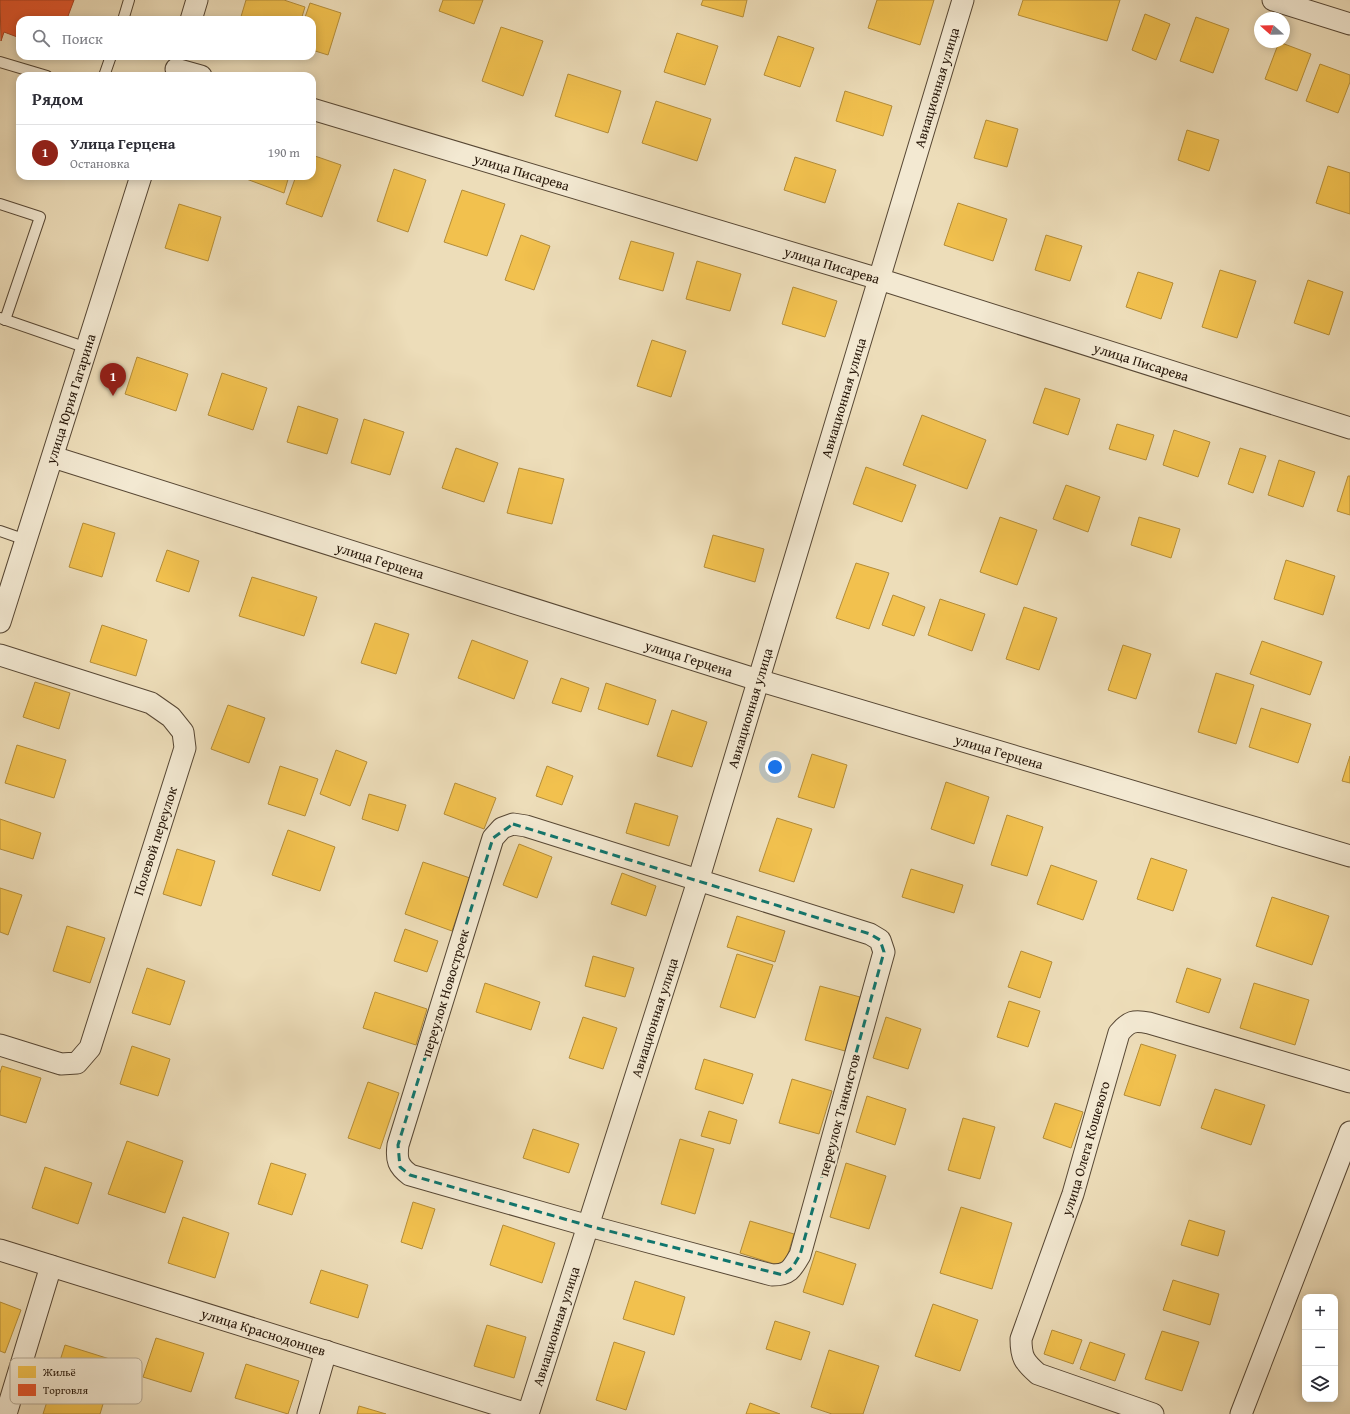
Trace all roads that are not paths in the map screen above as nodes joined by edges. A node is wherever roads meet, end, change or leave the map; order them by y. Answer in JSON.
{"nodes":[{"id":1,"x":129,"y":0,"type":"edge"},
{"id":2,"x":197,"y":0,"type":"edge"},
{"id":3,"x":963,"y":0,"type":"edge"},
{"id":4,"x":1273,"y":0,"type":"edge"},
{"id":5,"x":124,"y":16,"type":"edge"},
{"id":6,"x":192,"y":16,"type":"edge"},
{"id":7,"x":1350,"y":24,"type":"edge"},
{"id":8,"x":110,"y":60,"type":"edge"},
{"id":9,"x":0,"y":62,"type":"edge"},
{"id":10,"x":177,"y":67,"type":"edge"},
{"id":11,"x":34,"y":72,"type":"edge"},
{"id":12,"x":105,"y":72,"type":"edge"},
{"id":13,"x":190,"y":72,"type":"edge"},
{"id":14,"x":316,"y":110,"type":"edge"},
{"id":15,"x":140,"y":180,"type":"edge"},
{"id":16,"x":0,"y":204,"type":"edge"},
{"id":17,"x":879,"y":279,"type":"junction"},
{"id":18,"x":3,"y":319,"type":"edge"},
{"id":19,"x":87,"y":348,"type":"junction"},
{"id":20,"x":1350,"y":428,"type":"edge"},
{"id":21,"x":53,"y":457,"type":"junction"},
{"id":22,"x":0,"y":531,"type":"edge"},
{"id":23,"x":26,"y":540,"type":"junction"},
{"id":24,"x":0,"y":622,"type":"edge"},
{"id":25,"x":0,"y":655,"type":"edge"},
{"id":26,"x":758,"y":680,"type":"junction"},
{"id":27,"x":1350,"y":856,"type":"edge"},
{"id":28,"x":698,"y":881,"type":"junction"},
{"id":29,"x":0,"y":1045,"type":"edge"},
{"id":30,"x":1350,"y":1082,"type":"edge"},
{"id":31,"x":1350,"y":1132,"type":"edge"},
{"id":32,"x":589,"y":1226,"type":"junction"},
{"id":33,"x":0,"y":1250,"type":"edge"},
{"id":34,"x":51,"y":1266,"type":"junction"},
{"id":35,"x":326,"y":1351,"type":"junction"},
{"id":36,"x":23,"y":1358,"type":"edge"},
{"id":37,"x":10,"y":1401,"type":"edge"},
{"id":38,"x":6,"y":1414,"type":"edge"},
{"id":39,"x":308,"y":1414,"type":"edge"},
{"id":40,"x":527,"y":1414,"type":"edge"},
{"id":41,"x":1153,"y":1414,"type":"edge"},
{"id":42,"x":1241,"y":1414,"type":"edge"}],
"edges":[{"from":1,"to":5,"type":"lane"},
{"from":2,"to":6,"type":"street"},
{"from":3,"to":17,"type":"street","name":"Авиационная улица"},
{"from":4,"to":7,"type":"street"},
{"from":8,"to":12,"type":"lane"},
{"from":9,"to":11,"type":"lane"},
{"from":10,"to":13,"type":"street"},
{"from":14,"to":17,"type":"street","name":"улица Писарева"},
{"from":15,"to":19,"type":"street","name":"улица Юрия Гагарина"},
{"from":16,"to":18,"type":"lane"},
{"from":17,"to":20,"type":"street","name":"улица Писарева"},
{"from":17,"to":26,"type":"street","name":"Авиационная улица"},
{"from":18,"to":19,"type":"lane"},
{"from":19,"to":21,"type":"street","name":"улица Юрия Гагарина"},
{"from":21,"to":23,"type":"street","name":"улица Юрия Гагарина"},
{"from":21,"to":26,"type":"street","name":"улица Герцена"},
{"from":22,"to":23,"type":"lane"},
{"from":23,"to":24,"type":"street","name":"улица Юрия Гагарина"},
{"from":25,"to":29,"type":"street","name":"Полевой переулок"},
{"from":26,"to":27,"type":"street","name":"улица Герцена"},
{"from":26,"to":28,"type":"street","name":"Авиационная улица"},
{"from":28,"to":32,"type":"street","name":"Авиационная улица"},
{"from":28,"to":32,"type":"street","name":"переулок Танкистов"},
{"from":28,"to":32,"type":"street","name":"переулок Новостроек"},
{"from":30,"to":41,"type":"street","name":"улица Олега Кошевого"},
{"from":31,"to":42,"type":"street"},
{"from":32,"to":40,"type":"street","name":"Авиационная улица"},
{"from":33,"to":34,"type":"street","name":"улица Краснодонцев"},
{"from":34,"to":35,"type":"street","name":"улица Краснодонцев"},
{"from":34,"to":36,"type":"street"},
{"from":35,"to":39,"type":"street"},
{"from":35,"to":40,"type":"street","name":"улица Краснодонцев"},
{"from":37,"to":38,"type":"street"}]}
